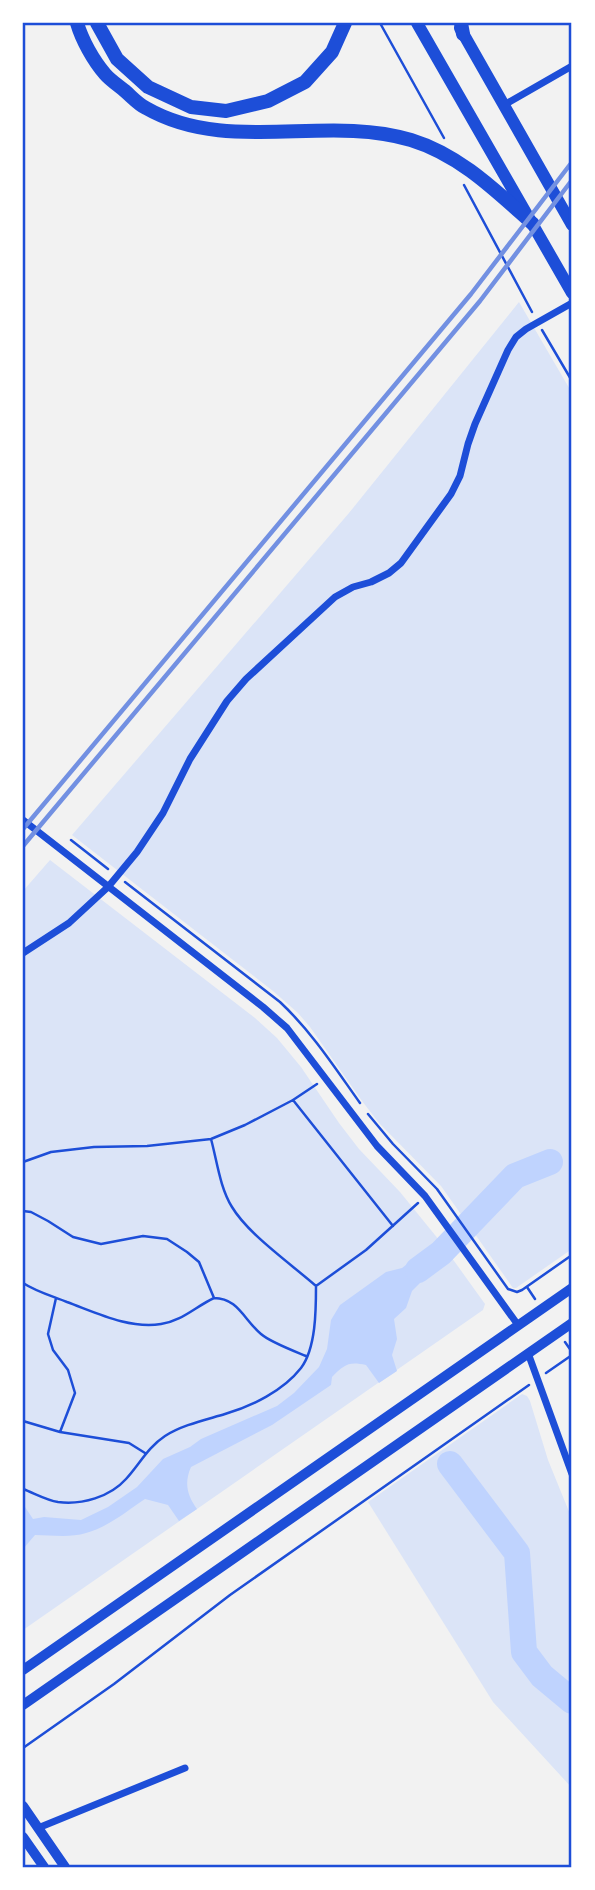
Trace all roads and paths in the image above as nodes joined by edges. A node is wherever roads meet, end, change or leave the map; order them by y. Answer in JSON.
{"nodes":[{"id":1,"x":77,"y":23,"type":"edge"},
{"id":2,"x":97,"y":23,"type":"edge"},
{"id":3,"x":345,"y":23,"type":"edge"},
{"id":4,"x":380,"y":23,"type":"edge"},
{"id":5,"x":417,"y":23,"type":"edge"},
{"id":6,"x":460,"y":26,"type":"edge"},
{"id":7,"x":572,"y":66,"type":"edge"},
{"id":8,"x":504,"y":105,"type":"junction"},
{"id":9,"x":448,"y":155,"type":"junction"},
{"id":10,"x":461,"y":179,"type":"dead end"},
{"id":11,"x":533,"y":224,"type":"junction"},
{"id":12,"x":572,"y":225,"type":"edge"},
{"id":13,"x":572,"y":293,"type":"edge"},
{"id":14,"x":572,"y":303,"type":"edge"},
{"id":15,"x":538,"y":322,"type":"junction"},
{"id":16,"x":572,"y":382,"type":"edge"},
{"id":17,"x":23,"y":820,"type":"edge"},
{"id":18,"x":108,"y":887,"type":"junction"},
{"id":19,"x":23,"y":953,"type":"edge"},
{"id":20,"x":326,"y":1078,"type":"junction"},
{"id":21,"x":293,"y":1100,"type":"junction"},
{"id":22,"x":211,"y":1139,"type":"junction"},
{"id":23,"x":23,"y":1162,"type":"edge"},
{"id":24,"x":425,"y":1196,"type":"junction"},
{"id":25,"x":23,"y":1211,"type":"edge"},
{"id":26,"x":393,"y":1226,"type":"junction"},
{"id":27,"x":572,"y":1255,"type":"edge"},
{"id":28,"x":23,"y":1283,"type":"edge"},
{"id":29,"x":316,"y":1286,"type":"junction"},
{"id":30,"x":572,"y":1287,"type":"edge"},
{"id":31,"x":508,"y":1289,"type":"dead end"},
{"id":32,"x":56,"y":1298,"type":"junction"},
{"id":33,"x":214,"y":1298,"type":"junction"},
{"id":34,"x":572,"y":1323,"type":"edge"},
{"id":35,"x":518,"y":1325,"type":"junction"},
{"id":36,"x":528,"y":1353,"type":"junction"},
{"id":37,"x":306,"y":1356,"type":"junction"},
{"id":38,"x":523,"y":1389,"type":"dead end"},
{"id":39,"x":23,"y":1421,"type":"edge"},
{"id":40,"x":60,"y":1432,"type":"junction"},
{"id":41,"x":145,"y":1454,"type":"junction"},
{"id":42,"x":572,"y":1475,"type":"edge"},
{"id":43,"x":23,"y":1489,"type":"edge"},
{"id":44,"x":23,"y":1670,"type":"edge"},
{"id":45,"x":23,"y":1705,"type":"edge"},
{"id":46,"x":23,"y":1748,"type":"edge"},
{"id":47,"x":185,"y":1768,"type":"dead end"},
{"id":48,"x":23,"y":1806,"type":"edge"},
{"id":49,"x":38,"y":1828,"type":"junction"},
{"id":50,"x":23,"y":1837,"type":"edge"},
{"id":51,"x":44,"y":1867,"type":"edge"},
{"id":52,"x":65,"y":1867,"type":"edge"}],
"edges":[{"from":1,"to":9,"type":"highway"},
{"from":2,"to":3,"type":"highway"},
{"from":4,"to":9,"type":"path"},
{"from":5,"to":11,"type":"main road"},
{"from":6,"to":8,"type":"main road"},
{"from":7,"to":8,"type":"street"},
{"from":8,"to":12,"type":"main road"},
{"from":9,"to":11,"type":"highway"},
{"from":10,"to":15,"type":"path"},
{"from":11,"to":13,"type":"main road"},
{"from":14,"to":15,"type":"street"},
{"from":15,"to":16,"type":"path"},
{"from":15,"to":18,"type":"street"},
{"from":17,"to":18,"type":"street"},
{"from":18,"to":19,"type":"street"},
{"from":18,"to":20,"type":"street"},
{"from":20,"to":21,"type":"path"},
{"from":20,"to":24,"type":"street"},
{"from":21,"to":22,"type":"path"},
{"from":21,"to":26,"type":"path"},
{"from":22,"to":23,"type":"path"},
{"from":22,"to":29,"type":"path"},
{"from":24,"to":26,"type":"path"},
{"from":24,"to":35,"type":"street"},
{"from":25,"to":33,"type":"path"},
{"from":26,"to":29,"type":"path"},
{"from":27,"to":31,"type":"path"},
{"from":28,"to":32,"type":"path"},
{"from":29,"to":37,"type":"path"},
{"from":30,"to":35,"type":"main road"},
{"from":32,"to":33,"type":"path"},
{"from":32,"to":40,"type":"path"},
{"from":33,"to":37,"type":"path"},
{"from":34,"to":36,"type":"main road"},
{"from":35,"to":44,"type":"main road"},
{"from":36,"to":42,"type":"street"},
{"from":36,"to":45,"type":"main road"},
{"from":37,"to":41,"type":"path"},
{"from":38,"to":46,"type":"path"},
{"from":39,"to":40,"type":"path"},
{"from":40,"to":41,"type":"path"},
{"from":41,"to":43,"type":"path"},
{"from":47,"to":49,"type":"street"},
{"from":48,"to":49,"type":"street"},
{"from":49,"to":52,"type":"street"},
{"from":50,"to":51,"type":"street"}]}
